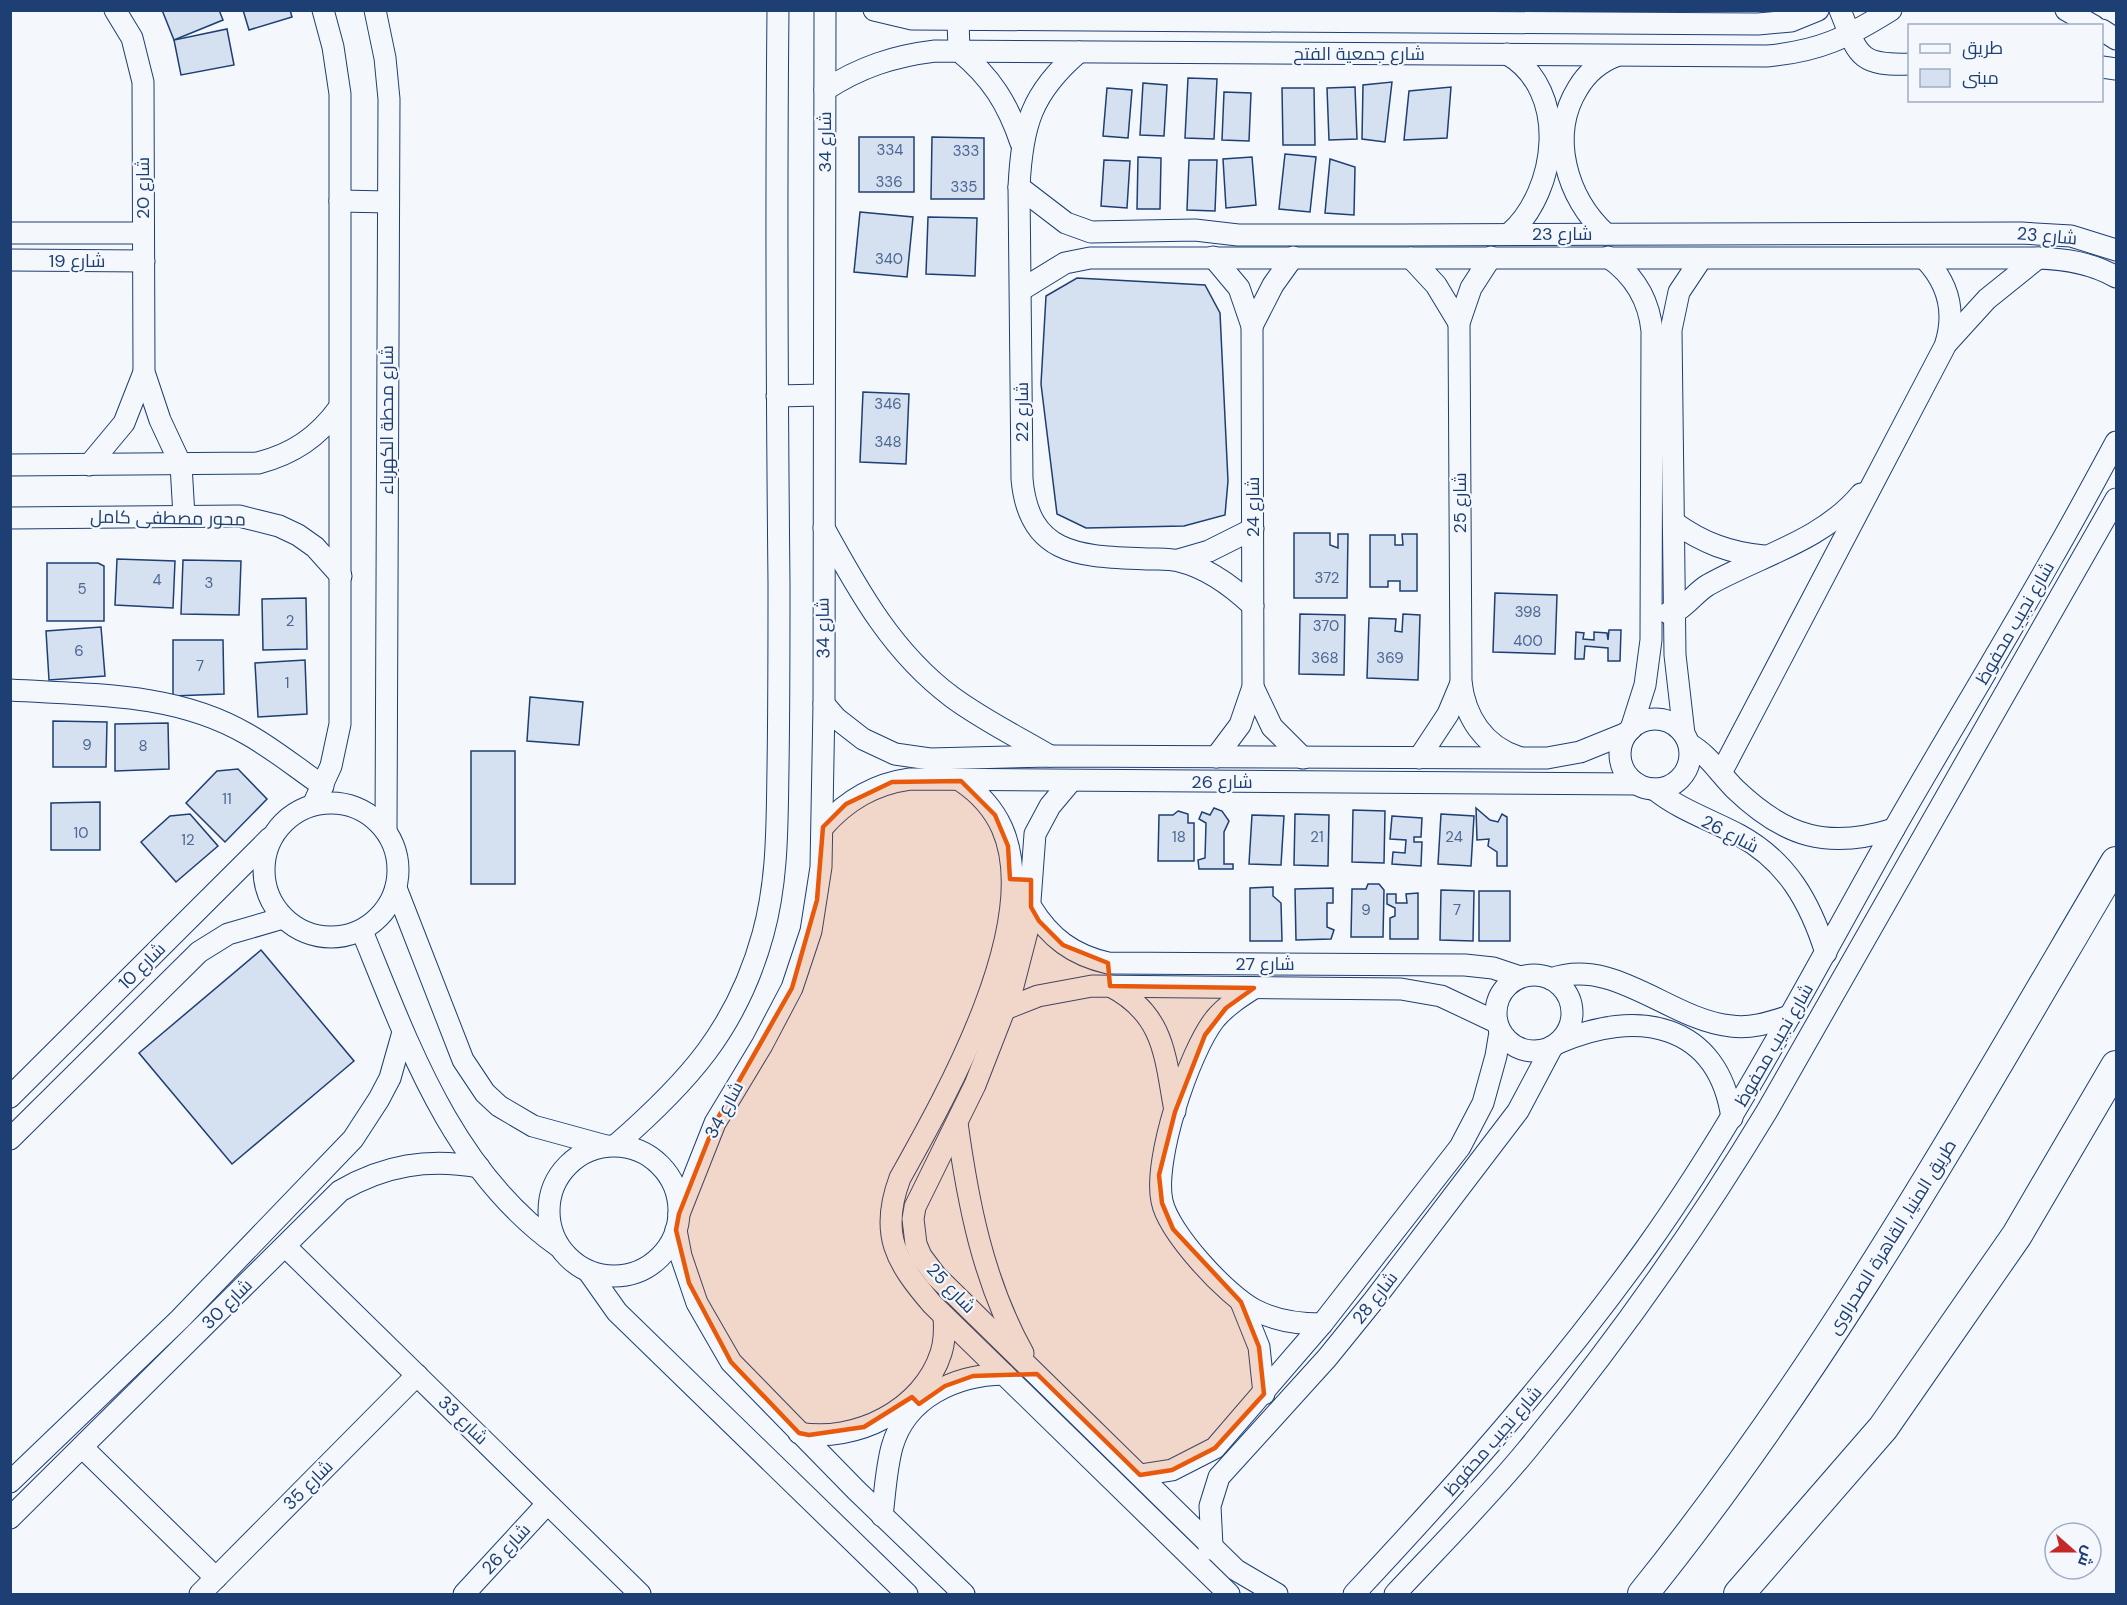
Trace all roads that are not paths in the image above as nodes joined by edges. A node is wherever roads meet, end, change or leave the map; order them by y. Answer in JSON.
{"nodes":[{"id":1,"x":115,"y":10,"type":"edge"},
{"id":2,"x":323,"y":10,"type":"edge"},
{"id":3,"x":375,"y":10,"type":"edge"},
{"id":4,"x":778,"y":10,"type":"edge"},
{"id":5,"x":825,"y":10,"type":"edge"},
{"id":6,"x":874,"y":10,"type":"edge"},
{"id":7,"x":1818,"y":10,"type":"edge"},
{"id":8,"x":1840,"y":10,"type":"edge"},
{"id":9,"x":1891,"y":10,"type":"edge"},
{"id":10,"x":2066,"y":10,"type":"edge"},
{"id":11,"x":1307,"y":16,"type":"edge"},
{"id":12,"x":1400,"y":16,"type":"edge"},
{"id":13,"x":958,"y":19,"type":"junction"},
{"id":14,"x":2090,"y":24,"type":"edge"},
{"id":15,"x":2103,"y":31,"type":"edge"},
{"id":16,"x":1849,"y":34,"type":"junction"},
{"id":17,"x":2116,"y":39,"type":"edge"},
{"id":18,"x":959,"y":51,"type":"junction"},
{"id":19,"x":1079,"y":52,"type":"junction"},
{"id":20,"x":1404,"y":54,"type":"junction"},
{"id":21,"x":1507,"y":54,"type":"junction"},
{"id":22,"x":1620,"y":55,"type":"junction"},
{"id":23,"x":1908,"y":64,"type":"edge"},
{"id":24,"x":825,"y":90,"type":"junction"},
{"id":25,"x":1021,"y":143,"type":"junction"},
{"id":26,"x":1556,"y":143,"type":"junction"},
{"id":27,"x":1019,"y":187,"type":"junction"},
{"id":28,"x":340,"y":201,"type":"junction"},
{"id":29,"x":388,"y":202,"type":"junction"},
{"id":30,"x":1133,"y":231,"type":"junction"},
{"id":31,"x":10,"y":233,"type":"edge"},
{"id":32,"x":143,"y":233,"type":"junction"},
{"id":33,"x":1509,"y":234,"type":"junction"},
{"id":34,"x":1606,"y":234,"type":"junction"},
{"id":35,"x":1344,"y":235,"type":"junction"},
{"id":36,"x":2107,"y":246,"type":"edge"},
{"id":37,"x":1134,"y":257,"type":"junction"},
{"id":38,"x":1213,"y":257,"type":"junction"},
{"id":39,"x":1293,"y":257,"type":"junction"},
{"id":40,"x":1344,"y":257,"type":"junction"},
{"id":41,"x":1491,"y":257,"type":"junction"},
{"id":42,"x":1608,"y":257,"type":"junction"},
{"id":43,"x":1411,"y":258,"type":"junction"},
{"id":44,"x":2038,"y":258,"type":"junction"},
{"id":45,"x":1701,"y":259,"type":"junction"},
{"id":46,"x":10,"y":260,"type":"edge"},
{"id":47,"x":1925,"y":260,"type":"junction"},
{"id":48,"x":144,"y":261,"type":"junction"},
{"id":49,"x":2092,"y":266,"type":"junction"},
{"id":50,"x":2116,"y":277,"type":"edge"},
{"id":51,"x":1021,"y":290,"type":"junction"},
{"id":52,"x":1459,"y":323,"type":"junction"},
{"id":53,"x":1252,"y":326,"type":"junction"},
{"id":54,"x":1661,"y":344,"type":"junction"},
{"id":55,"x":1945,"y":346,"type":"junction"},
{"id":56,"x":144,"y":372,"type":"junction"},
{"id":57,"x":822,"y":395,"type":"junction"},
{"id":58,"x":777,"y":396,"type":"junction"},
{"id":59,"x":339,"y":408,"type":"junction"},
{"id":60,"x":2116,"y":442,"type":"edge"},
{"id":61,"x":10,"y":465,"type":"edge"},
{"id":62,"x":89,"y":465,"type":"junction"},
{"id":63,"x":180,"y":465,"type":"junction"},
{"id":64,"x":1877,"y":475,"type":"junction"},
{"id":65,"x":2116,"y":499,"type":"edge"},
{"id":66,"x":184,"y":516,"type":"junction"},
{"id":67,"x":10,"y":518,"type":"edge"},
{"id":68,"x":1675,"y":523,"type":"junction"},
{"id":69,"x":823,"y":527,"type":"junction"},
{"id":70,"x":1253,"y":529,"type":"junction"},
{"id":71,"x":1764,"y":556,"type":"junction"},
{"id":72,"x":1178,"y":560,"type":"junction"},
{"id":73,"x":341,"y":576,"type":"junction"},
{"id":74,"x":1253,"y":606,"type":"junction"},
{"id":75,"x":1675,"y":613,"type":"junction"},
{"id":76,"x":1651,"y":614,"type":"junction"},
{"id":77,"x":2016,"y":622,"type":"junction"},
{"id":78,"x":2039,"y":636,"type":"junction"},
{"id":79,"x":1461,"y":682,"type":"junction"},
{"id":80,"x":1253,"y":687,"type":"junction"},
{"id":81,"x":10,"y":690,"type":"edge"},
{"id":82,"x":824,"y":704,"type":"junction"},
{"id":83,"x":1629,"y":731,"type":"junction"},
{"id":84,"x":1687,"y":739,"type":"junction"},
{"id":85,"x":1051,"y":756,"type":"junction"},
{"id":86,"x":1216,"y":757,"type":"junction"},
{"id":87,"x":1304,"y":758,"type":"junction"},
{"id":88,"x":1369,"y":758,"type":"junction"},
{"id":89,"x":1419,"y":758,"type":"junction"},
{"id":90,"x":1523,"y":759,"type":"junction"},
{"id":91,"x":929,"y":770,"type":"junction"},
{"id":92,"x":1721,"y":773,"type":"junction"},
{"id":93,"x":961,"y":780,"type":"junction"},
{"id":94,"x":1071,"y":781,"type":"junction"},
{"id":95,"x":1369,"y":782,"type":"junction"},
{"id":96,"x":323,"y":786,"type":"junction"},
{"id":97,"x":1645,"y":787,"type":"junction"},
{"id":98,"x":313,"y":805,"type":"junction"},
{"id":99,"x":823,"y":827,"type":"junction"},
{"id":100,"x":1894,"y":830,"type":"junction"},
{"id":101,"x":386,"y":831,"type":"junction"},
{"id":102,"x":273,"y":835,"type":"junction"},
{"id":103,"x":2113,"y":874,"type":"edge"},
{"id":104,"x":1021,"y":879,"type":"junction"},
{"id":105,"x":396,"y":888,"type":"junction"},
{"id":106,"x":1030,"y":907,"type":"junction"},
{"id":107,"x":283,"y":918,"type":"junction"},
{"id":108,"x":362,"y":931,"type":"junction"},
{"id":109,"x":1826,"y":952,"type":"junction"},
{"id":110,"x":1108,"y":963,"type":"junction"},
{"id":111,"x":1401,"y":964,"type":"junction"},
{"id":112,"x":1520,"y":977,"type":"junction"},
{"id":113,"x":1551,"y":979,"type":"junction"},
{"id":114,"x":1110,"y":986,"type":"junction"},
{"id":115,"x":1254,"y":988,"type":"junction"},
{"id":116,"x":1401,"y":989,"type":"junction"},
{"id":117,"x":1005,"y":1010,"type":"junction"},
{"id":118,"x":1790,"y":1016,"type":"junction"},
{"id":119,"x":1498,"y":1027,"type":"junction"},
{"id":120,"x":403,"y":1032,"type":"junction"},
{"id":121,"x":1555,"y":1045,"type":"junction"},
{"id":122,"x":2116,"y":1066,"type":"edge"},
{"id":123,"x":10,"y":1097,"type":"edge"},
{"id":124,"x":1175,"y":1112,"type":"junction"},
{"id":125,"x":1732,"y":1118,"type":"junction"},
{"id":126,"x":957,"y":1123,"type":"junction"},
{"id":127,"x":10,"y":1138,"type":"edge"},
{"id":128,"x":611,"y":1145,"type":"junction"},
{"id":129,"x":338,"y":1157,"type":"junction"},
{"id":130,"x":910,"y":1162,"type":"junction"},
{"id":131,"x":479,"y":1167,"type":"junction"},
{"id":132,"x":930,"y":1172,"type":"junction"},
{"id":133,"x":357,"y":1181,"type":"junction"},
{"id":134,"x":678,"y":1222,"type":"junction"},
{"id":135,"x":1402,"y":1225,"type":"junction"},
{"id":136,"x":1419,"y":1240,"type":"junction"},
{"id":137,"x":285,"y":1246,"type":"junction"},
{"id":138,"x":559,"y":1247,"type":"junction"},
{"id":139,"x":588,"y":1271,"type":"junction"},
{"id":140,"x":1241,"y":1302,"type":"junction"},
{"id":141,"x":944,"y":1316,"type":"junction"},
{"id":142,"x":1322,"y":1324,"type":"junction"},
{"id":143,"x":1032,"y":1369,"type":"junction"},
{"id":144,"x":1555,"y":1370,"type":"junction"},
{"id":145,"x":1004,"y":1374,"type":"junction"},
{"id":146,"x":417,"y":1376,"type":"junction"},
{"id":147,"x":1576,"y":1387,"type":"junction"},
{"id":148,"x":1264,"y":1394,"type":"junction"},
{"id":149,"x":915,"y":1401,"type":"junction"},
{"id":150,"x":799,"y":1432,"type":"junction"},
{"id":151,"x":1234,"y":1444,"type":"junction"},
{"id":152,"x":82,"y":1447,"type":"junction"},
{"id":153,"x":1140,"y":1475,"type":"junction"},
{"id":154,"x":10,"y":1482,"type":"edge"},
{"id":155,"x":548,"y":1504,"type":"junction"},
{"id":156,"x":882,"y":1516,"type":"junction"},
{"id":157,"x":10,"y":1518,"type":"edge"},
{"id":158,"x":1212,"y":1546,"type":"junction"},
{"id":159,"x":1197,"y":1563,"type":"junction"},
{"id":160,"x":216,"y":1578,"type":"junction"},
{"id":161,"x":200,"y":1594,"type":"edge"},
{"id":162,"x":464,"y":1594,"type":"edge"},
{"id":163,"x":640,"y":1594,"type":"edge"},
{"id":164,"x":907,"y":1594,"type":"edge"},
{"id":165,"x":964,"y":1594,"type":"edge"},
{"id":166,"x":1229,"y":1594,"type":"edge"},
{"id":167,"x":1277,"y":1594,"type":"edge"},
{"id":168,"x":1354,"y":1594,"type":"edge"},
{"id":169,"x":1395,"y":1594,"type":"edge"},
{"id":170,"x":1643,"y":1594,"type":"edge"},
{"id":171,"x":1739,"y":1594,"type":"edge"}],
"edges":[{"from":1,"to":32,"type":"street","name":"شارع 20"},
{"from":2,"to":28,"type":"street"},
{"from":3,"to":29,"type":"street","name":"شارع محطة الكهرباء"},
{"from":4,"to":58,"type":"street"},
{"from":5,"to":24,"type":"street","name":"شارع 34"},
{"from":6,"to":13,"type":"street","name":"شارع جمعية الفتح"},
{"from":7,"to":12,"type":"street","name":"شارع جمعية الفتح"},
{"from":8,"to":16,"type":"street"},
{"from":9,"to":16,"type":"street","name":"شارع جمعية الفتح"},
{"from":10,"to":14,"type":"street"},
{"from":11,"to":12,"type":"street","name":"شارع جمعية الفتح"},
{"from":11,"to":13,"type":"street","name":"شارع جمعية الفتح"},
{"from":12,"to":20,"type":"street"},
{"from":13,"to":18,"type":"street"},
{"from":15,"to":17,"type":"street"},
{"from":16,"to":22,"type":"street","name":"شارع جمعية الفتح"},
{"from":16,"to":23,"type":"street"},
{"from":18,"to":19,"type":"street","name":"شارع جمعية الفتح"},
{"from":18,"to":24,"type":"street","name":"شارع جمعية الفتح"},
{"from":18,"to":25,"type":"street","name":"شارع 22"},
{"from":19,"to":20,"type":"street","name":"شارع جمعية الفتح"},
{"from":19,"to":25,"type":"street","name":"شارع 22"},
{"from":20,"to":21,"type":"street","name":"شارع جمعية الفتح"},
{"from":21,"to":22,"type":"street","name":"شارع جمعية الفتح"},
{"from":21,"to":26,"type":"street"},
{"from":22,"to":26,"type":"street"},
{"from":24,"to":57,"type":"street","name":"شارع 34"},
{"from":25,"to":27,"type":"street","name":"شارع 22"},
{"from":26,"to":33,"type":"street"},
{"from":26,"to":34,"type":"street"},
{"from":27,"to":30,"type":"street","name":"شارع 23"},
{"from":27,"to":51,"type":"street","name":"شارع 22"},
{"from":28,"to":29,"type":"street"},
{"from":28,"to":59,"type":"street"},
{"from":29,"to":101,"type":"street","name":"شارع محطة الكهرباء"},
{"from":30,"to":35,"type":"street","name":"شارع 23"},
{"from":30,"to":37,"type":"street"},
{"from":31,"to":32,"type":"street","name":"شارع 19"},
{"from":32,"to":48,"type":"street","name":"شارع 20"},
{"from":33,"to":34,"type":"street","name":"شارع 23"},
{"from":33,"to":35,"type":"street","name":"شارع 23"},
{"from":34,"to":36,"type":"street","name":"شارع 23"},
{"from":35,"to":40,"type":"street"},
{"from":36,"to":49,"type":"street"},
{"from":37,"to":38,"type":"street","name":"شارع 23"},
{"from":37,"to":51,"type":"street","name":"شارع 23"},
{"from":38,"to":39,"type":"street","name":"شارع 23"},
{"from":38,"to":53,"type":"street","name":"شارع 24"},
{"from":39,"to":40,"type":"street","name":"شارع 23"},
{"from":39,"to":53,"type":"street","name":"شارع 24"},
{"from":40,"to":43,"type":"street","name":"شارع 23"},
{"from":41,"to":42,"type":"street","name":"شارع 23"},
{"from":41,"to":43,"type":"street","name":"شارع 23"},
{"from":41,"to":52,"type":"street","name":"شارع 25"},
{"from":42,"to":45,"type":"street","name":"شارع 23"},
{"from":42,"to":54,"type":"street"},
{"from":43,"to":52,"type":"street"},
{"from":44,"to":47,"type":"street","name":"شارع 23"},
{"from":44,"to":49,"type":"street","name":"شارع 23"},
{"from":44,"to":55,"type":"street"},
{"from":45,"to":47,"type":"street","name":"شارع 23"},
{"from":45,"to":54,"type":"street"},
{"from":46,"to":48,"type":"street","name":"شارع 19"},
{"from":47,"to":55,"type":"street"},
{"from":48,"to":56,"type":"street","name":"شارع 20"},
{"from":49,"to":50,"type":"street","name":"شارع 23"},
{"from":51,"to":72,"type":"street","name":"شارع 22"},
{"from":52,"to":79,"type":"street","name":"شارع 25"},
{"from":53,"to":70,"type":"street","name":"شارع 24"},
{"from":54,"to":68,"type":"street"},
{"from":54,"to":76,"type":"street"},
{"from":55,"to":64,"type":"street"},
{"from":56,"to":62,"type":"street","name":"شارع 20"},
{"from":56,"to":63,"type":"street","name":"شارع 20"},
{"from":57,"to":58,"type":"street"},
{"from":57,"to":69,"type":"street","name":"شارع 34"},
{"from":58,"to":128,"type":"street"},
{"from":59,"to":63,"type":"street"},
{"from":59,"to":73,"type":"street"},
{"from":60,"to":77,"type":"street","name":"شارع نجيب محفوظ"},
{"from":61,"to":62,"type":"street"},
{"from":62,"to":63,"type":"street"},
{"from":63,"to":66,"type":"street","name":"شارع 20"},
{"from":64,"to":71,"type":"street"},
{"from":64,"to":92,"type":"street"},
{"from":65,"to":78,"type":"street","name":"شارع نجيب محفوظ"},
{"from":66,"to":67,"type":"street","name":"محور مصطفى كامل"},
{"from":66,"to":73,"type":"street","name":"محور مصطفى كامل"},
{"from":68,"to":71,"type":"street"},
{"from":68,"to":75,"type":"street"},
{"from":69,"to":82,"type":"street","name":"شارع 34"},
{"from":69,"to":85,"type":"street"},
{"from":70,"to":72,"type":"street","name":"شارع 22"},
{"from":70,"to":74,"type":"street","name":"شارع 24"},
{"from":71,"to":75,"type":"street"},
{"from":72,"to":74,"type":"street","name":"شارع 22"},
{"from":73,"to":96,"type":"street"},
{"from":74,"to":80,"type":"street","name":"شارع 24"},
{"from":75,"to":76,"type":"street"},
{"from":75,"to":84,"type":"street"},
{"from":76,"to":83,"type":"street"},
{"from":77,"to":78,"type":"street"},
{"from":77,"to":100,"type":"street","name":"شارع نجيب محفوظ"},
{"from":78,"to":147,"type":"street","name":"شارع نجيب محفوظ"},
{"from":79,"to":89,"type":"street","name":"شارع 25"},
{"from":79,"to":90,"type":"street","name":"شارع 25"},
{"from":80,"to":86,"type":"street","name":"شارع 24"},
{"from":80,"to":87,"type":"street","name":"شارع 24"},
{"from":81,"to":96,"type":"street"},
{"from":82,"to":91,"type":"street","name":"شارع 26"},
{"from":82,"to":99,"type":"street","name":"شارع 34"},
{"from":83,"to":84,"type":"street"},
{"from":83,"to":90,"type":"street","name":"شارع 26"},
{"from":83,"to":97,"type":"street"},
{"from":84,"to":92,"type":"street","name":"شارع 26"},
{"from":84,"to":97,"type":"street"},
{"from":85,"to":86,"type":"street","name":"شارع 26"},
{"from":85,"to":91,"type":"street","name":"شارع 26"},
{"from":86,"to":87,"type":"street","name":"شارع 26"},
{"from":87,"to":88,"type":"street","name":"شارع 26"},
{"from":88,"to":89,"type":"street","name":"شارع 26"},
{"from":88,"to":95,"type":"street"},
{"from":89,"to":90,"type":"street","name":"شارع 26"},
{"from":91,"to":93,"type":"street","name":"شارع 26"},
{"from":91,"to":99,"type":"street","name":"شارع 26"},
{"from":92,"to":100,"type":"street","name":"شارع 26"},
{"from":93,"to":94,"type":"street","name":"شارع 26"},
{"from":93,"to":104,"type":"street","name":"شارع 25"},
{"from":94,"to":95,"type":"street","name":"شارع 26"},
{"from":94,"to":104,"type":"street","name":"شارع 25"},
{"from":95,"to":97,"type":"street","name":"شارع 26"},
{"from":96,"to":98,"type":"street"},
{"from":97,"to":109,"type":"street","name":"شارع 26"},
{"from":98,"to":101,"type":"street"},
{"from":98,"to":102,"type":"street"},
{"from":99,"to":134,"type":"street","name":"شارع 34"},
{"from":100,"to":109,"type":"street","name":"شارع نجيب محفوظ"},
{"from":101,"to":105,"type":"street"},
{"from":102,"to":107,"type":"street"},
{"from":102,"to":123,"type":"street","name":"شارع 10"},
{"from":103,"to":170,"type":"highway","name":"طريق المنيا, القاهرة الصحراوى"},
{"from":104,"to":106,"type":"street","name":"شارع 25"},
{"from":104,"to":130,"type":"street","name":"شارع 25"},
{"from":105,"to":108,"type":"street"},
{"from":105,"to":128,"type":"street"},
{"from":106,"to":110,"type":"street","name":"شارع 27"},
{"from":106,"to":117,"type":"street","name":"شارع 25"},
{"from":107,"to":108,"type":"street"},
{"from":107,"to":127,"type":"street","name":"شارع 10"},
{"from":108,"to":120,"type":"street"},
{"from":109,"to":118,"type":"street","name":"شارع نجيب محفوظ"},
{"from":110,"to":111,"type":"street","name":"شارع 27"},
{"from":110,"to":114,"type":"street"},
{"from":111,"to":112,"type":"street","name":"شارع 27"},
{"from":111,"to":116,"type":"street"},
{"from":112,"to":113,"type":"street"},
{"from":112,"to":119,"type":"street"},
{"from":113,"to":118,"type":"street"},
{"from":113,"to":121,"type":"street"},
{"from":114,"to":115,"type":"street","name":"شارع 27"},
{"from":114,"to":117,"type":"street","name":"شارع 27"},
{"from":114,"to":124,"type":"street"},
{"from":115,"to":116,"type":"street","name":"شارع 27"},
{"from":115,"to":124,"type":"street"},
{"from":116,"to":119,"type":"street","name":"شارع 27"},
{"from":117,"to":126,"type":"street","name":"شارع 25"},
{"from":118,"to":125,"type":"street","name":"شارع نجيب محفوظ"},
{"from":119,"to":121,"type":"street"},
{"from":119,"to":135,"type":"street","name":"شارع 28"},
{"from":120,"to":129,"type":"street","name":"شارع 30"},
{"from":120,"to":131,"type":"street"},
{"from":121,"to":125,"type":"street"},
{"from":121,"to":136,"type":"street","name":"شارع 28"},
{"from":122,"to":171,"type":"highway"},
{"from":124,"to":140,"type":"street"},
{"from":125,"to":144,"type":"street","name":"شارع نجيب محفوظ"},
{"from":126,"to":132,"type":"street","name":"شارع 25"},
{"from":126,"to":143,"type":"street"},
{"from":128,"to":134,"type":"street"},
{"from":128,"to":138,"type":"street"},
{"from":129,"to":133,"type":"street"},
{"from":129,"to":154,"type":"street","name":"شارع 30"},
{"from":130,"to":132,"type":"street"},
{"from":130,"to":141,"type":"street","name":"شارع 25"},
{"from":131,"to":133,"type":"street","name":"شارع 30"},
{"from":131,"to":138,"type":"street"},
{"from":132,"to":143,"type":"street","name":"شارع 25"},
{"from":133,"to":137,"type":"street","name":"شارع 30"},
{"from":134,"to":139,"type":"street"},
{"from":134,"to":150,"type":"street"},
{"from":135,"to":136,"type":"street"},
{"from":135,"to":142,"type":"street","name":"شارع 28"},
{"from":136,"to":151,"type":"street","name":"شارع 28"},
{"from":137,"to":146,"type":"street","name":"شارع 33"},
{"from":137,"to":152,"type":"street","name":"شارع 30"},
{"from":138,"to":139,"type":"street"},
{"from":139,"to":164,"type":"street"},
{"from":140,"to":142,"type":"street"},
{"from":140,"to":148,"type":"street"},
{"from":141,"to":145,"type":"street","name":"شارع 25"},
{"from":141,"to":149,"type":"street"},
{"from":142,"to":148,"type":"street","name":"شارع 28"},
{"from":143,"to":153,"type":"street","name":"شارع 25"},
{"from":144,"to":147,"type":"street"},
{"from":144,"to":168,"type":"street","name":"شارع نجيب محفوظ"},
{"from":145,"to":149,"type":"street"},
{"from":145,"to":159,"type":"street","name":"شارع 25"},
{"from":146,"to":155,"type":"street","name":"شارع 33"},
{"from":146,"to":160,"type":"street","name":"شارع 35"},
{"from":147,"to":169,"type":"street","name":"شارع نجيب محفوظ"},
{"from":148,"to":151,"type":"street","name":"شارع 28"},
{"from":149,"to":150,"type":"street"},
{"from":149,"to":156,"type":"street"},
{"from":150,"to":156,"type":"street"},
{"from":151,"to":153,"type":"street","name":"شارع 28"},
{"from":151,"to":158,"type":"street","name":"شارع 28"},
{"from":152,"to":157,"type":"street","name":"شارع 30"},
{"from":152,"to":160,"type":"street"},
{"from":153,"to":158,"type":"street","name":"شارع 25"},
{"from":155,"to":162,"type":"street","name":"شارع 26"},
{"from":155,"to":163,"type":"street","name":"شارع 33"},
{"from":156,"to":165,"type":"street"},
{"from":158,"to":159,"type":"street"},
{"from":158,"to":167,"type":"street","name":"شارع 25"},
{"from":159,"to":166,"type":"street","name":"شارع 25"},
{"from":160,"to":161,"type":"street","name":"شارع 35"}]}
